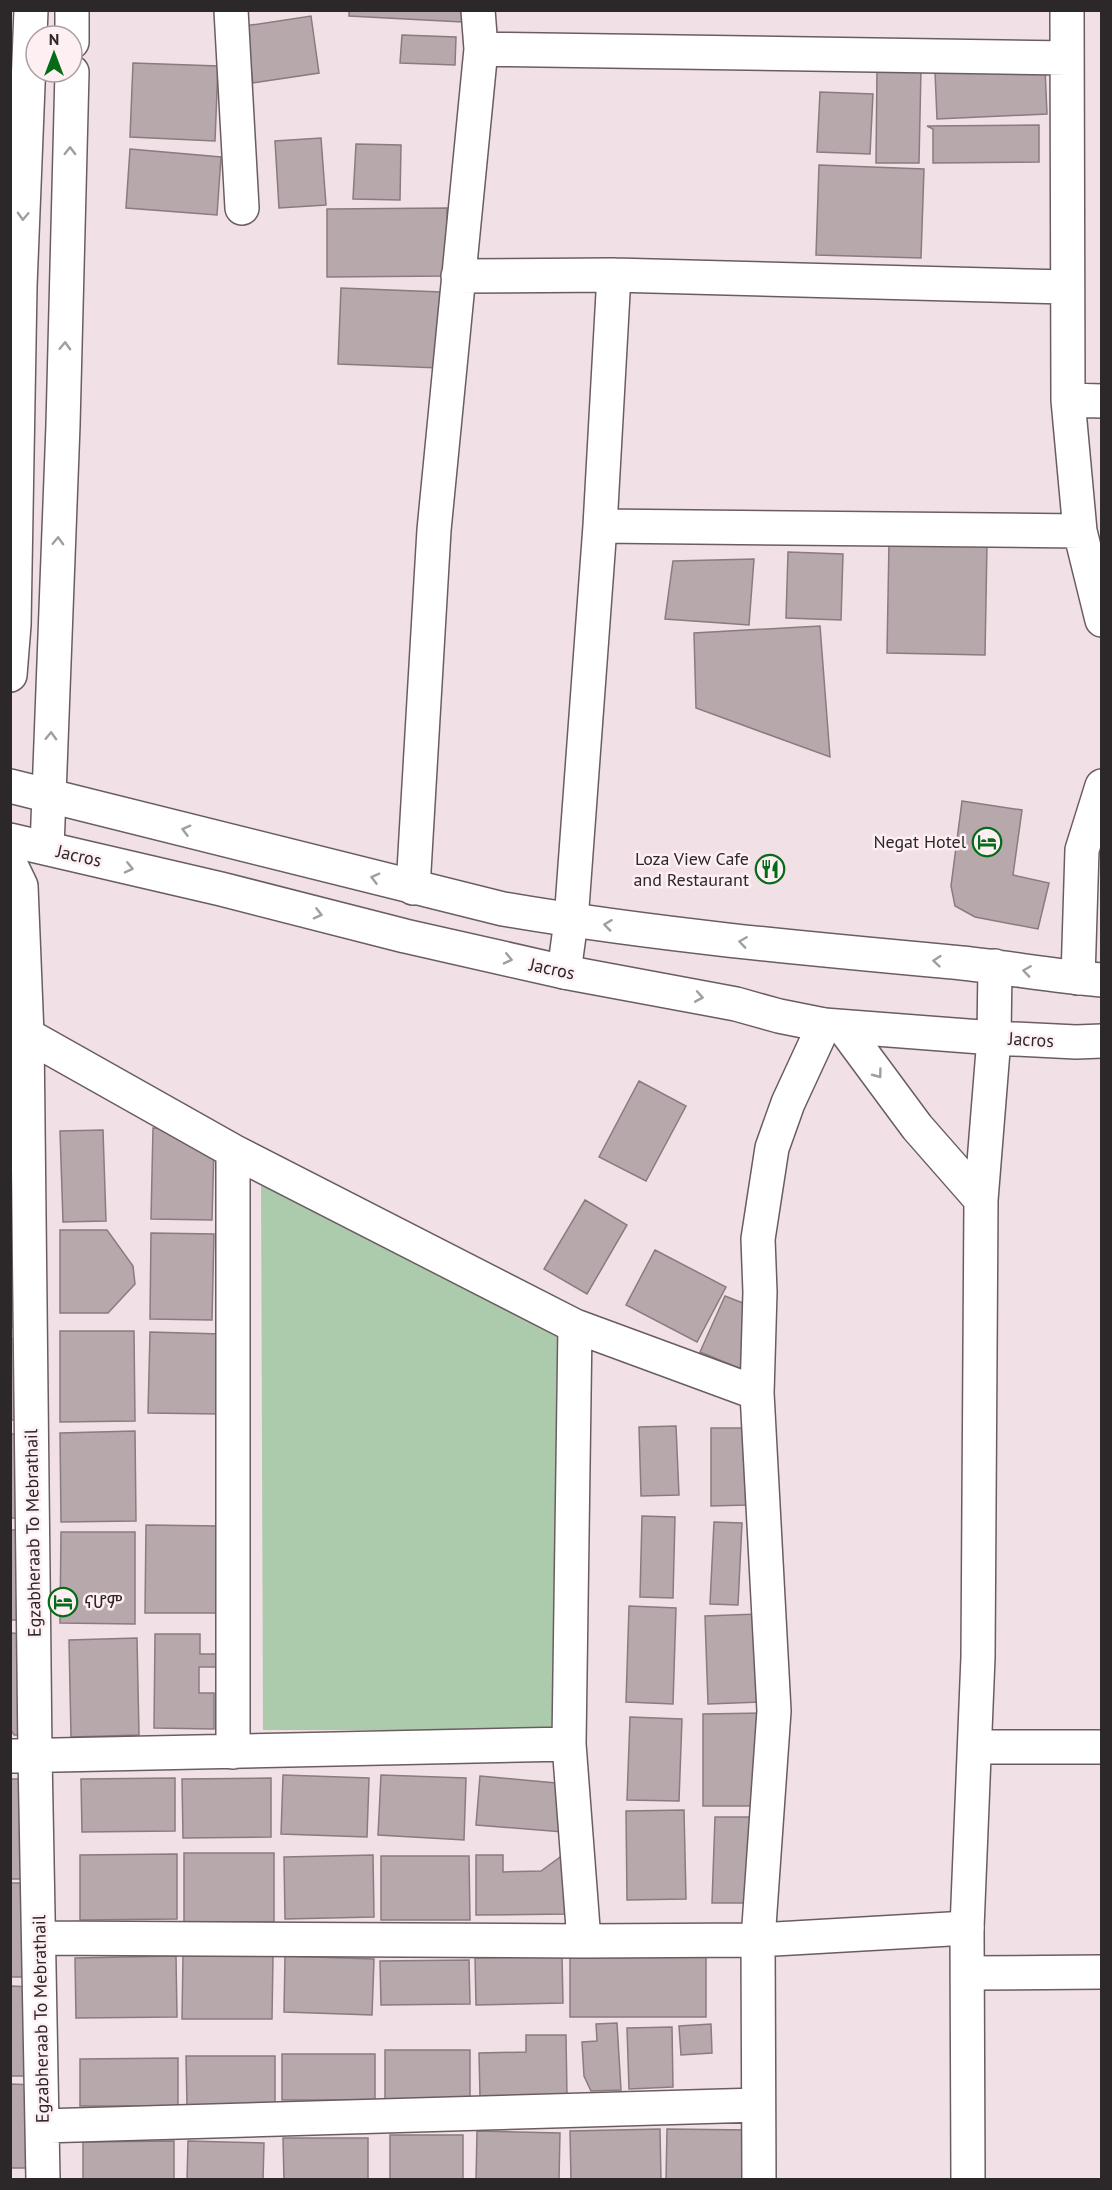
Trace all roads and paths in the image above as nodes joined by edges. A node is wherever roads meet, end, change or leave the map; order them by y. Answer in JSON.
{"nodes":[{"id":1,"x":31,"y":10,"type":"edge"},
{"id":2,"x":231,"y":10,"type":"edge"},
{"id":3,"x":478,"y":10,"type":"edge"},
{"id":4,"x":1067,"y":10,"type":"edge"},
{"id":5,"x":481,"y":49,"type":"junction"},
{"id":6,"x":1067,"y":58,"type":"junction"},
{"id":7,"x":20,"y":70,"type":"edge"},
{"id":8,"x":72,"y":84,"type":"edge"},
{"id":9,"x":242,"y":208,"type":"dead end"},
{"id":10,"x":614,"y":274,"type":"junction"},
{"id":11,"x":458,"y":276,"type":"junction"},
{"id":12,"x":1066,"y":287,"type":"junction"},
{"id":13,"x":1068,"y":400,"type":"junction"},
{"id":14,"x":1101,"y":401,"type":"edge"},
{"id":15,"x":600,"y":526,"type":"junction"},
{"id":16,"x":1080,"y":531,"type":"junction"},
{"id":17,"x":1101,"y":620,"type":"edge"},
{"id":18,"x":10,"y":675,"type":"edge"},
{"id":19,"x":10,"y":786,"type":"edge"},
{"id":20,"x":1101,"y":786,"type":"edge"},
{"id":21,"x":50,"y":794,"type":"junction"},
{"id":22,"x":10,"y":840,"type":"edge"},
{"id":23,"x":47,"y":848,"type":"junction"},
{"id":24,"x":16,"y":874,"type":"edge"},
{"id":25,"x":413,"y":888,"type":"junction"},
{"id":26,"x":571,"y":921,"type":"junction"},
{"id":27,"x":995,"y":966,"type":"junction"},
{"id":28,"x":564,"y":972,"type":"junction"},
{"id":29,"x":1089,"y":979,"type":"edge"},
{"id":30,"x":833,"y":1026,"type":"junction"},
{"id":31,"x":27,"y":1035,"type":"junction"},
{"id":32,"x":994,"y":1038,"type":"junction"},
{"id":33,"x":1101,"y":1041,"type":"edge"},
{"id":34,"x":233,"y":1151,"type":"junction"},
{"id":35,"x":981,"y":1200,"type":"junction"},
{"id":36,"x":575,"y":1326,"type":"junction"},
{"id":37,"x":757,"y":1393,"type":"junction"},
{"id":38,"x":569,"y":1744,"type":"junction"},
{"id":39,"x":1101,"y":1747,"type":"edge"},
{"id":40,"x":975,"y":1748,"type":"junction"},
{"id":41,"x":233,"y":1752,"type":"junction"},
{"id":42,"x":23,"y":1756,"type":"edge"},
{"id":43,"x":967,"y":1928,"type":"junction"},
{"id":44,"x":40,"y":1938,"type":"junction"},
{"id":45,"x":758,"y":1940,"type":"junction"},
{"id":46,"x":584,"y":1941,"type":"junction"},
{"id":47,"x":1101,"y":1972,"type":"edge"},
{"id":48,"x":968,"y":1973,"type":"junction"},
{"id":49,"x":758,"y":2104,"type":"junction"},
{"id":50,"x":42,"y":2126,"type":"junction"},
{"id":51,"x":43,"y":2180,"type":"edge"},
{"id":52,"x":759,"y":2180,"type":"edge"},
{"id":53,"x":968,"y":2180,"type":"edge"}],
"edges":[{"from":1,"to":7,"type":"street"},
{"from":2,"to":9,"type":"street"},
{"from":3,"to":5,"type":"street"},
{"from":4,"to":6,"type":"street"},
{"from":5,"to":6,"type":"street"},
{"from":5,"to":11,"type":"street"},
{"from":6,"to":12,"type":"street"},
{"from":7,"to":18,"type":"street","one_way":true},
{"from":21,"to":8,"type":"street","one_way":true},
{"from":10,"to":11,"type":"street"},
{"from":10,"to":12,"type":"street"},
{"from":10,"to":15,"type":"street"},
{"from":11,"to":25,"type":"street"},
{"from":12,"to":13,"type":"street"},
{"from":13,"to":14,"type":"street"},
{"from":13,"to":16,"type":"street"},
{"from":15,"to":16,"type":"street"},
{"from":15,"to":26,"type":"street"},
{"from":16,"to":17,"type":"street"},
{"from":19,"to":21,"type":"street"},
{"from":20,"to":29,"type":"street"},
{"from":21,"to":23,"type":"street"},
{"from":25,"to":21,"type":"street","one_way":true},
{"from":22,"to":23,"type":"street","name":"Jacros"},
{"from":23,"to":24,"type":"street","name":"Egzabheraab To Mebrathail"},
{"from":23,"to":28,"type":"street","name":"Jacros","one_way":true},
{"from":24,"to":31,"type":"street","name":"Egzabheraab To Mebrathail"},
{"from":25,"to":26,"type":"street"},
{"from":27,"to":26,"type":"street","one_way":true},
{"from":26,"to":28,"type":"street"},
{"from":29,"to":27,"type":"street","one_way":true},
{"from":27,"to":32,"type":"street"},
{"from":28,"to":30,"type":"street","name":"Jacros","one_way":true},
{"from":30,"to":32,"type":"street","name":"Jacros"},
{"from":30,"to":35,"type":"street","one_way":true},
{"from":30,"to":37,"type":"street"},
{"from":31,"to":34,"type":"street"},
{"from":31,"to":42,"type":"street","name":"Egzabheraab To Mebrathail"},
{"from":32,"to":33,"type":"street","name":"Jacros"},
{"from":32,"to":35,"type":"street"},
{"from":34,"to":36,"type":"street"},
{"from":34,"to":41,"type":"street"},
{"from":35,"to":40,"type":"street"},
{"from":36,"to":37,"type":"street"},
{"from":36,"to":38,"type":"street"},
{"from":37,"to":45,"type":"street"},
{"from":38,"to":41,"type":"street"},
{"from":38,"to":46,"type":"street"},
{"from":39,"to":40,"type":"street"},
{"from":40,"to":43,"type":"street"},
{"from":41,"to":42,"type":"street"},
{"from":42,"to":44,"type":"street","name":"Egzabheraab To Mebrathail"},
{"from":43,"to":45,"type":"street"},
{"from":43,"to":48,"type":"street"},
{"from":44,"to":46,"type":"street"},
{"from":44,"to":50,"type":"street","name":"Egzabheraab To Mebrathail"},
{"from":45,"to":46,"type":"street"},
{"from":45,"to":49,"type":"street"},
{"from":47,"to":48,"type":"street"},
{"from":48,"to":53,"type":"street"},
{"from":49,"to":50,"type":"street"},
{"from":49,"to":52,"type":"street"},
{"from":50,"to":51,"type":"street","name":"Egzabheraab To Mebrathail"}]}
